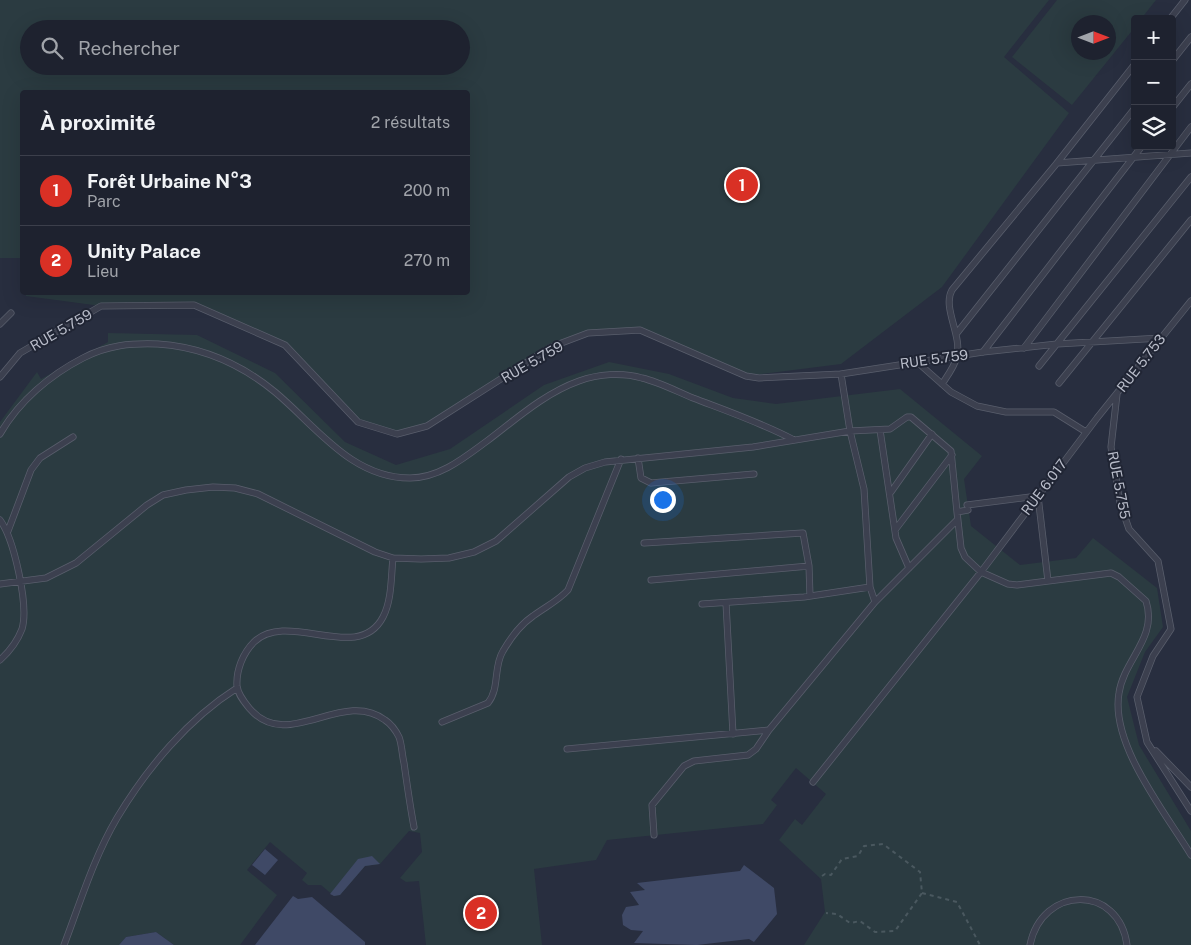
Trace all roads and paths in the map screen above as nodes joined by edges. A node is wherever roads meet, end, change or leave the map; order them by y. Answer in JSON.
{"nodes":[{"id":1,"x":1185,"y":0,"type":"edge"},
{"id":2,"x":1173,"y":15,"type":"edge"},
{"id":3,"x":1191,"y":37,"type":"edge"},
{"id":4,"x":1173,"y":60,"type":"edge"},
{"id":5,"x":1131,"y":69,"type":"edge"},
{"id":6,"x":1191,"y":84,"type":"edge"},
{"id":7,"x":1174,"y":105,"type":"edge"},
{"id":8,"x":1131,"y":113,"type":"edge"},
{"id":9,"x":1191,"y":127,"type":"edge"},
{"id":10,"x":1139,"y":150,"type":"edge"},
{"id":11,"x":1191,"y":153,"type":"edge"},
{"id":12,"x":1169,"y":154,"type":"junction"},
{"id":13,"x":1133,"y":157,"type":"junction"},
{"id":14,"x":1094,"y":160,"type":"junction"},
{"id":15,"x":1057,"y":162,"type":"junction"},
{"id":16,"x":1191,"y":177,"type":"edge"},
{"id":17,"x":1191,"y":220,"type":"edge"},
{"id":18,"x":1191,"y":301,"type":"edge"},
{"id":19,"x":11,"y":314,"type":"dead end"},
{"id":20,"x":0,"y":324,"type":"edge"},
{"id":21,"x":957,"y":334,"type":"junction"},
{"id":22,"x":1161,"y":338,"type":"junction"},
{"id":23,"x":1092,"y":341,"type":"junction"},
{"id":24,"x":1057,"y":344,"type":"junction"},
{"id":25,"x":1024,"y":348,"type":"junction"},
{"id":26,"x":983,"y":352,"type":"junction"},
{"id":27,"x":958,"y":355,"type":"junction"},
{"id":28,"x":916,"y":361,"type":"junction"},
{"id":29,"x":1039,"y":366,"type":"dead end"},
{"id":30,"x":841,"y":374,"type":"junction"},
{"id":31,"x":0,"y":377,"type":"edge"},
{"id":32,"x":1059,"y":383,"type":"dead end"},
{"id":33,"x":942,"y":384,"type":"junction"},
{"id":34,"x":1117,"y":394,"type":"junction"},
{"id":35,"x":1090,"y":426,"type":"joint"},
{"id":36,"x":880,"y":430,"type":"junction"},
{"id":37,"x":850,"y":431,"type":"junction"},
{"id":38,"x":1086,"y":432,"type":"junction"},
{"id":39,"x":0,"y":434,"type":"edge"},
{"id":40,"x":932,"y":434,"type":"junction"},
{"id":41,"x":73,"y":437,"type":"dead end"},
{"id":42,"x":794,"y":440,"type":"junction"},
{"id":43,"x":952,"y":455,"type":"junction"},
{"id":44,"x":638,"y":458,"type":"junction"},
{"id":45,"x":622,"y":459,"type":"junction"},
{"id":46,"x":754,"y":474,"type":"dead end"},
{"id":47,"x":891,"y":492,"type":"junction"},
{"id":48,"x":1038,"y":496,"type":"junction"},
{"id":49,"x":956,"y":512,"type":"junction"},
{"id":50,"x":0,"y":520,"type":"edge"},
{"id":51,"x":958,"y":520,"type":"junction"},
{"id":52,"x":895,"y":530,"type":"junction"},
{"id":53,"x":8,"y":532,"type":"junction"},
{"id":54,"x":644,"y":543,"type":"dead end"},
{"id":55,"x":393,"y":558,"type":"junction"},
{"id":56,"x":809,"y":566,"type":"junction"},
{"id":57,"x":909,"y":568,"type":"junction"},
{"id":58,"x":981,"y":572,"type":"junction"},
{"id":59,"x":651,"y":580,"type":"dead end"},
{"id":60,"x":1048,"y":581,"type":"junction"},
{"id":61,"x":21,"y":583,"type":"junction"},
{"id":62,"x":0,"y":584,"type":"edge"},
{"id":63,"x":870,"y":587,"type":"junction"},
{"id":64,"x":810,"y":596,"type":"junction"},
{"id":65,"x":875,"y":602,"type":"junction"},
{"id":66,"x":726,"y":603,"type":"junction"},
{"id":67,"x":702,"y":604,"type":"dead end"},
{"id":68,"x":0,"y":660,"type":"edge"},
{"id":69,"x":237,"y":688,"type":"junction"},
{"id":70,"x":442,"y":722,"type":"dead end"},
{"id":71,"x":769,"y":730,"type":"junction"},
{"id":72,"x":734,"y":734,"type":"junction"},
{"id":73,"x":1147,"y":742,"type":"junction"},
{"id":74,"x":567,"y":749,"type":"dead end"},
{"id":75,"x":813,"y":782,"type":"dead end"},
{"id":76,"x":1191,"y":787,"type":"edge"},
{"id":77,"x":1191,"y":811,"type":"edge"},
{"id":78,"x":414,"y":827,"type":"dead end"},
{"id":79,"x":654,"y":835,"type":"dead end"},
{"id":80,"x":1191,"y":855,"type":"edge"},
{"id":81,"x":822,"y":876,"type":"dead end"},
{"id":82,"x":922,"y":893,"type":"junction"},
{"id":83,"x":826,"y":913,"type":"dead end"},
{"id":84,"x":64,"y":945,"type":"edge"},
{"id":85,"x":980,"y":945,"type":"edge"},
{"id":86,"x":1030,"y":945,"type":"edge"},
{"id":87,"x":1127,"y":945,"type":"edge"}],
"edges":[{"from":1,"to":2,"type":"lane"},
{"from":3,"to":4,"type":"lane"},
{"from":5,"to":15,"type":"lane"},
{"from":6,"to":7,"type":"lane"},
{"from":8,"to":14,"type":"lane"},
{"from":9,"to":12,"type":"lane"},
{"from":10,"to":13,"type":"lane"},
{"from":11,"to":12,"type":"lane"},
{"from":12,"to":13,"type":"lane"},
{"from":12,"to":25,"type":"lane"},
{"from":13,"to":14,"type":"lane"},
{"from":13,"to":26,"type":"lane"},
{"from":14,"to":15,"type":"lane"},
{"from":14,"to":21,"type":"lane"},
{"from":15,"to":21,"type":"lane"},
{"from":16,"to":24,"type":"lane"},
{"from":17,"to":23,"type":"lane"},
{"from":18,"to":22,"type":"lane","name":"RUE 5.753"},
{"from":19,"to":20,"type":"lane"},
{"from":21,"to":27,"type":"lane"},
{"from":22,"to":23,"type":"lane","name":"RUE 5.759"},
{"from":22,"to":34,"type":"lane","name":"RUE 5.753"},
{"from":23,"to":24,"type":"lane","name":"RUE 5.759"},
{"from":23,"to":32,"type":"lane"},
{"from":24,"to":25,"type":"lane","name":"RUE 5.759"},
{"from":24,"to":29,"type":"lane"},
{"from":25,"to":26,"type":"lane","name":"RUE 5.759"},
{"from":26,"to":27,"type":"lane","name":"RUE 5.759"},
{"from":27,"to":28,"type":"lane","name":"RUE 5.759"},
{"from":27,"to":33,"type":"lane"},
{"from":28,"to":30,"type":"lane","name":"RUE 5.759"},
{"from":28,"to":33,"type":"lane"},
{"from":30,"to":31,"type":"lane","name":"RUE 5.759"},
{"from":30,"to":37,"type":"lane"},
{"from":33,"to":38,"type":"lane"},
{"from":34,"to":35,"type":"lane","name":"RUE 5.753"},
{"from":34,"to":73,"type":"lane","name":"RUE 5.755"},
{"from":35,"to":38,"type":"lane","name":"RUE 6.017"},
{"from":36,"to":37,"type":"lane"},
{"from":36,"to":40,"type":"lane"},
{"from":36,"to":47,"type":"lane"},
{"from":37,"to":42,"type":"lane"},
{"from":37,"to":63,"type":"lane"},
{"from":38,"to":48,"type":"lane","name":"RUE 6.017"},
{"from":39,"to":42,"type":"lane"},
{"from":40,"to":43,"type":"lane"},
{"from":40,"to":47,"type":"lane"},
{"from":41,"to":53,"type":"lane"},
{"from":42,"to":44,"type":"lane"},
{"from":43,"to":49,"type":"lane"},
{"from":43,"to":52,"type":"lane"},
{"from":44,"to":45,"type":"lane"},
{"from":44,"to":46,"type":"lane"},
{"from":45,"to":55,"type":"lane"},
{"from":45,"to":70,"type":"lane"},
{"from":47,"to":52,"type":"lane"},
{"from":48,"to":49,"type":"lane"},
{"from":48,"to":58,"type":"lane","name":"RUE 6.017"},
{"from":48,"to":60,"type":"lane"},
{"from":49,"to":51,"type":"lane"},
{"from":50,"to":53,"type":"lane"},
{"from":51,"to":57,"type":"lane"},
{"from":51,"to":58,"type":"lane"},
{"from":52,"to":57,"type":"lane"},
{"from":53,"to":61,"type":"lane"},
{"from":54,"to":56,"type":"lane"},
{"from":55,"to":61,"type":"lane"},
{"from":55,"to":69,"type":"lane"},
{"from":56,"to":59,"type":"lane"},
{"from":56,"to":64,"type":"lane"},
{"from":57,"to":65,"type":"lane"},
{"from":58,"to":60,"type":"lane"},
{"from":58,"to":75,"type":"lane","name":"RUE 6.017"},
{"from":60,"to":80,"type":"lane"},
{"from":61,"to":62,"type":"lane"},
{"from":61,"to":68,"type":"lane"},
{"from":63,"to":64,"type":"lane"},
{"from":63,"to":65,"type":"lane"},
{"from":64,"to":66,"type":"lane"},
{"from":65,"to":71,"type":"lane"},
{"from":66,"to":67,"type":"lane"},
{"from":66,"to":72,"type":"lane"},
{"from":69,"to":78,"type":"lane"},
{"from":69,"to":84,"type":"lane"},
{"from":71,"to":72,"type":"lane"},
{"from":71,"to":79,"type":"lane"},
{"from":72,"to":74,"type":"lane"},
{"from":73,"to":76,"type":"lane"},
{"from":73,"to":77,"type":"lane","name":"RUE 5.755"},
{"from":81,"to":82,"type":"path"},
{"from":82,"to":83,"type":"path"},
{"from":82,"to":85,"type":"path"},
{"from":86,"to":87,"type":"lane"}]}
